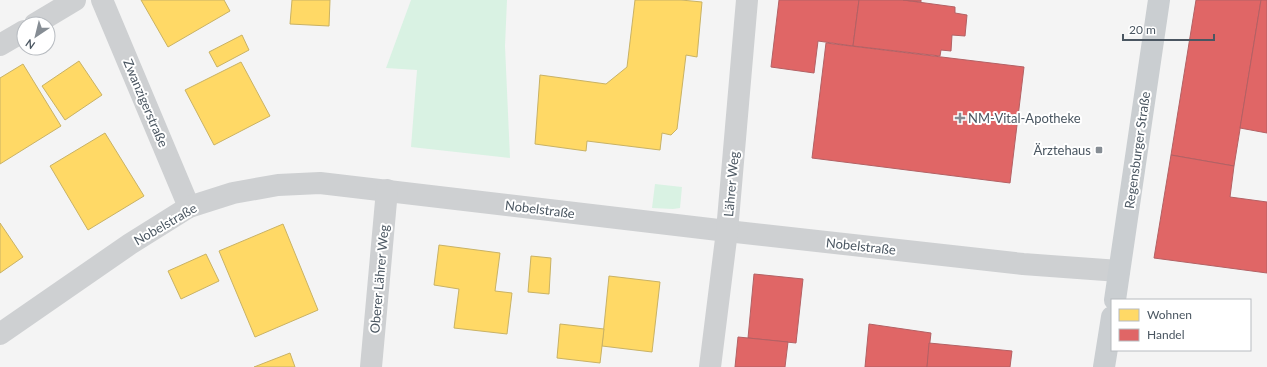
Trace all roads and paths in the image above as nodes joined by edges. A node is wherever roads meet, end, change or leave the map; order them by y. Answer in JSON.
{"nodes":[{"id":1,"x":75,"y":0,"type":"edge"},
{"id":2,"x":102,"y":0,"type":"edge"},
{"id":3,"x":747,"y":0,"type":"edge"},
{"id":4,"x":1159,"y":0,"type":"edge"},
{"id":5,"x":48,"y":16,"type":"edge"},
{"id":6,"x":16,"y":36,"type":"edge"},
{"id":7,"x":0,"y":45,"type":"edge"},
{"id":8,"x":387,"y":190,"type":"junction"},
{"id":9,"x":189,"y":207,"type":"junction"},
{"id":10,"x":727,"y":231,"type":"junction"},
{"id":11,"x":1119,"y":271,"type":"junction"},
{"id":12,"x":1114,"y":299,"type":"edge"},
{"id":13,"x":1111,"y":323,"type":"edge"},
{"id":14,"x":0,"y":334,"type":"edge"},
{"id":15,"x":371,"y":367,"type":"edge"},
{"id":16,"x":710,"y":367,"type":"edge"},
{"id":17,"x":1104,"y":367,"type":"edge"}],
"edges":[{"from":1,"to":5,"type":"street"},
{"from":2,"to":9,"type":"street","name":"Zwanzigerstraße"},
{"from":3,"to":10,"type":"street","name":"Lährer Weg"},
{"from":4,"to":11,"type":"main road","name":"Regensburger Straße"},
{"from":6,"to":7,"type":"street"},
{"from":8,"to":9,"type":"street","name":"Nobelstraße"},
{"from":8,"to":10,"type":"street","name":"Nobelstraße"},
{"from":8,"to":15,"type":"street","name":"Oberer Lährer Weg"},
{"from":9,"to":14,"type":"street","name":"Nobelstraße"},
{"from":10,"to":11,"type":"street","name":"Nobelstraße"},
{"from":10,"to":16,"type":"street","name":"Lährer Weg"},
{"from":11,"to":12,"type":"main road","name":"Regensburger Straße"},
{"from":13,"to":17,"type":"main road"}]}
